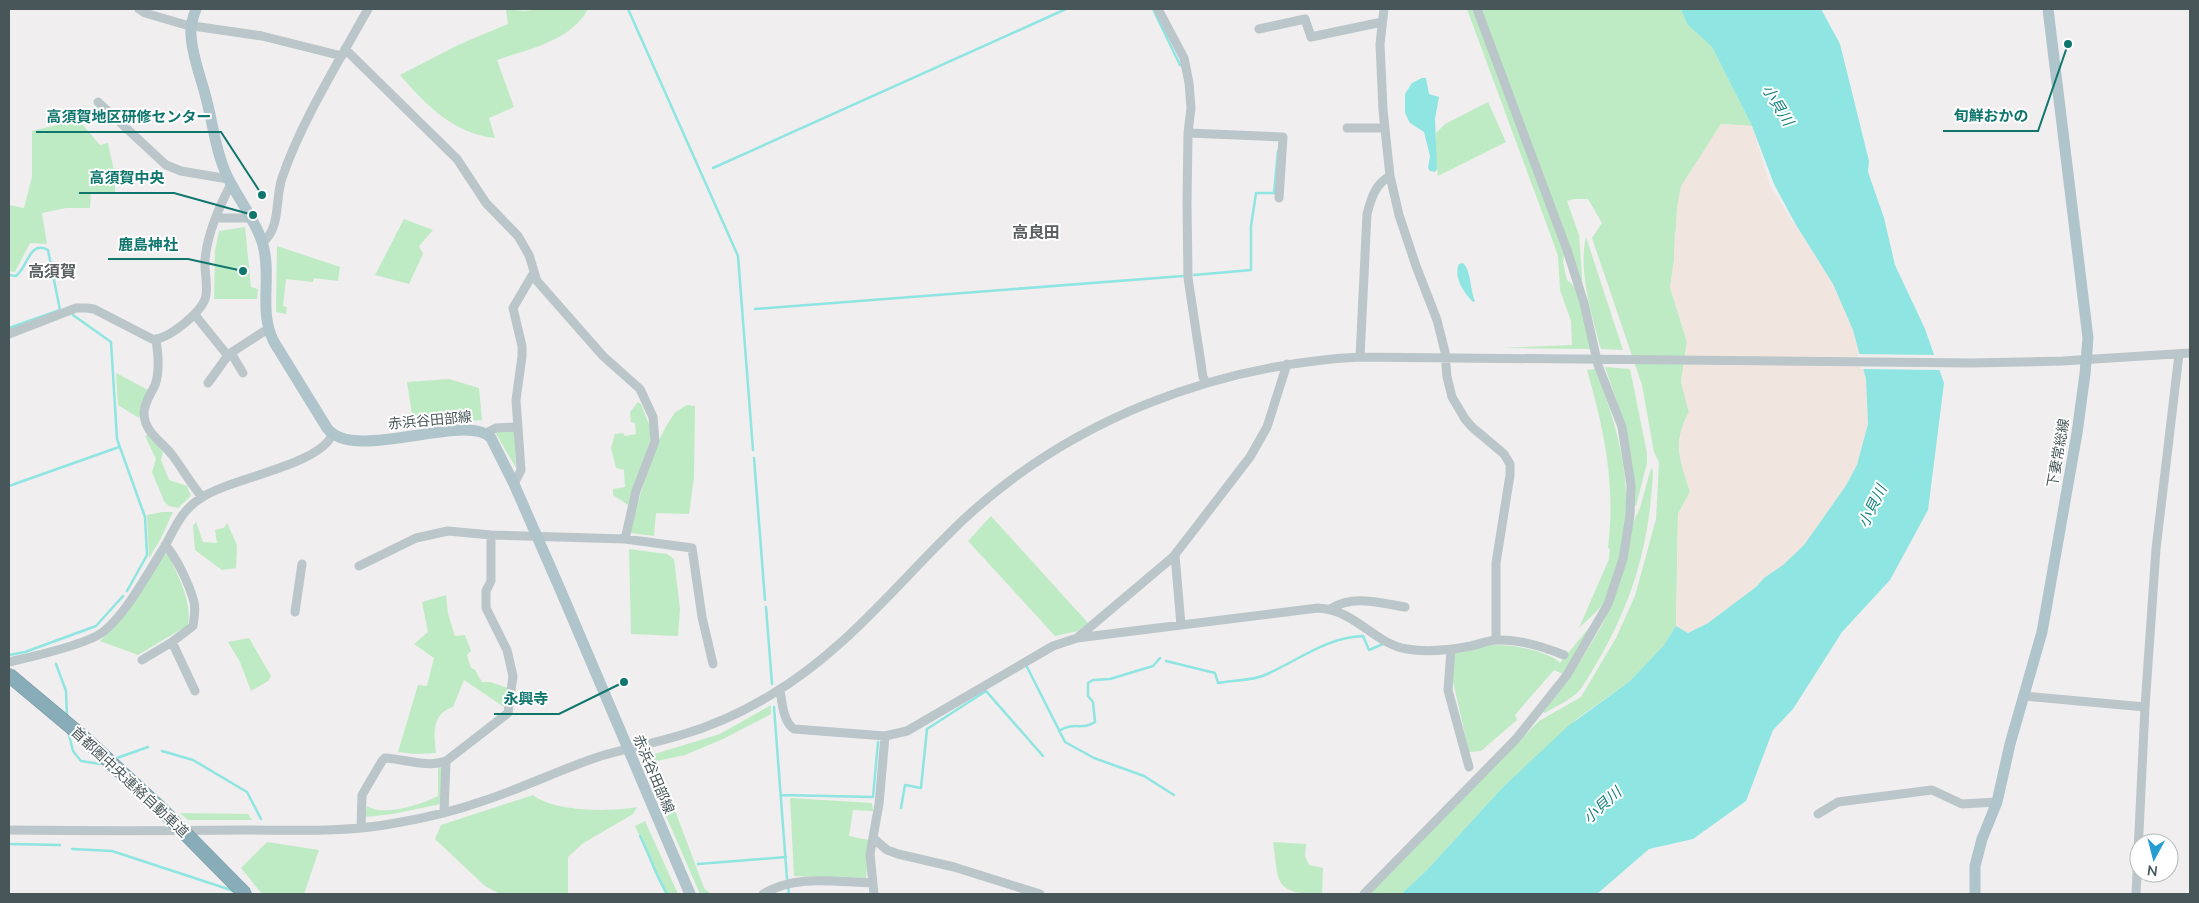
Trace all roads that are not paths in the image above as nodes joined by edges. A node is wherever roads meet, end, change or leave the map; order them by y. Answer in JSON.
{"nodes":[{"id":1,"x":139,"y":9,"type":"edge"},
{"id":2,"x":196,"y":9,"type":"edge"},
{"id":3,"x":368,"y":9,"type":"edge"},
{"id":4,"x":1158,"y":9,"type":"edge"},
{"id":5,"x":1384,"y":9,"type":"edge"},
{"id":6,"x":1477,"y":9,"type":"edge"},
{"id":7,"x":2048,"y":9,"type":"edge"},
{"id":8,"x":1382,"y":22,"type":"junction"},
{"id":9,"x":191,"y":26,"type":"junction"},
{"id":10,"x":1259,"y":29,"type":"dead end"},
{"id":11,"x":344,"y":52,"type":"junction"},
{"id":12,"x":98,"y":102,"type":"dead end"},
{"id":13,"x":1347,"y":128,"type":"dead end"},
{"id":14,"x":1385,"y":128,"type":"junction"},
{"id":15,"x":1188,"y":133,"type":"junction"},
{"id":16,"x":1390,"y":176,"type":"junction"},
{"id":17,"x":230,"y":181,"type":"junction"},
{"id":18,"x":1280,"y":198,"type":"dead end"},
{"id":19,"x":216,"y":218,"type":"junction"},
{"id":20,"x":249,"y":218,"type":"junction"},
{"id":21,"x":263,"y":242,"type":"junction"},
{"id":22,"x":533,"y":274,"type":"junction"},
{"id":23,"x":195,"y":315,"type":"junction"},
{"id":24,"x":269,"y":331,"type":"junction"},
{"id":25,"x":9,"y":334,"type":"edge"},
{"id":26,"x":156,"y":340,"type":"junction"},
{"id":27,"x":2190,"y":353,"type":"edge"},
{"id":28,"x":230,"y":354,"type":"junction"},
{"id":29,"x":2179,"y":354,"type":"junction"},
{"id":30,"x":1360,"y":357,"type":"junction"},
{"id":31,"x":1445,"y":358,"type":"junction"},
{"id":32,"x":1602,"y":359,"type":"junction"},
{"id":33,"x":2087,"y":360,"type":"junction"},
{"id":34,"x":1287,"y":364,"type":"junction"},
{"id":35,"x":243,"y":373,"type":"dead end"},
{"id":36,"x":1206,"y":382,"type":"junction"},
{"id":37,"x":208,"y":383,"type":"dead end"},
{"id":38,"x":517,"y":427,"type":"junction"},
{"id":39,"x":486,"y":433,"type":"junction"},
{"id":40,"x":332,"y":435,"type":"junction"},
{"id":41,"x":514,"y":484,"type":"junction"},
{"id":42,"x":202,"y":497,"type":"junction"},
{"id":43,"x":491,"y":535,"type":"junction"},
{"id":44,"x":537,"y":536,"type":"junction"},
{"id":45,"x":625,"y":539,"type":"junction"},
{"id":46,"x":165,"y":545,"type":"junction"},
{"id":47,"x":1175,"y":555,"type":"junction"},
{"id":48,"x":302,"y":564,"type":"dead end"},
{"id":49,"x":359,"y":566,"type":"dead end"},
{"id":50,"x":1405,"y":607,"type":"dead end"},
{"id":51,"x":1330,"y":609,"type":"junction"},
{"id":52,"x":294,"y":612,"type":"dead end"},
{"id":53,"x":1181,"y":625,"type":"junction"},
{"id":54,"x":1077,"y":638,"type":"junction"},
{"id":55,"x":1496,"y":640,"type":"junction"},
{"id":56,"x":172,"y":642,"type":"junction"},
{"id":57,"x":1450,"y":650,"type":"junction"},
{"id":58,"x":1564,"y":655,"type":"dead end"},
{"id":59,"x":142,"y":660,"type":"dead end"},
{"id":60,"x":9,"y":662,"type":"edge"},
{"id":61,"x":713,"y":664,"type":"dead end"},
{"id":62,"x":9,"y":675,"type":"edge"},
{"id":63,"x":780,"y":690,"type":"junction"},
{"id":64,"x":195,"y":691,"type":"dead end"},
{"id":65,"x":2023,"y":696,"type":"junction"},
{"id":66,"x":2145,"y":706,"type":"junction"},
{"id":67,"x":885,"y":736,"type":"junction"},
{"id":68,"x":627,"y":750,"type":"junction"},
{"id":69,"x":446,"y":761,"type":"junction"},
{"id":70,"x":1469,"y":767,"type":"dead end"},
{"id":71,"x":1997,"y":802,"type":"junction"},
{"id":72,"x":444,"y":813,"type":"junction"},
{"id":73,"x":1818,"y":814,"type":"dead end"},
{"id":74,"x":361,"y":827,"type":"junction"},
{"id":75,"x":9,"y":830,"type":"edge"},
{"id":76,"x":872,"y":838,"type":"junction"},
{"id":77,"x":872,"y":883,"type":"junction"},
{"id":78,"x":245,"y":894,"type":"edge"},
{"id":79,"x":690,"y":894,"type":"edge"},
{"id":80,"x":763,"y":894,"type":"edge"},
{"id":81,"x":874,"y":894,"type":"edge"},
{"id":82,"x":1040,"y":894,"type":"edge"},
{"id":83,"x":1364,"y":894,"type":"edge"},
{"id":84,"x":1975,"y":894,"type":"edge"},
{"id":85,"x":2136,"y":894,"type":"edge"}],
"edges":[{"from":1,"to":9,"type":"street"},
{"from":2,"to":9,"type":"main road"},
{"from":3,"to":11,"type":"street"},
{"from":4,"to":15,"type":"street"},
{"from":5,"to":8,"type":"street"},
{"from":6,"to":32,"type":"street"},
{"from":7,"to":33,"type":"main road","name":"下妻常総線"},
{"from":8,"to":10,"type":"street"},
{"from":8,"to":14,"type":"street"},
{"from":9,"to":11,"type":"street"},
{"from":9,"to":17,"type":"main road"},
{"from":11,"to":21,"type":"street"},
{"from":11,"to":22,"type":"street"},
{"from":12,"to":17,"type":"street"},
{"from":13,"to":14,"type":"street"},
{"from":14,"to":16,"type":"street"},
{"from":15,"to":18,"type":"street"},
{"from":15,"to":36,"type":"street"},
{"from":16,"to":30,"type":"street"},
{"from":16,"to":31,"type":"street"},
{"from":17,"to":19,"type":"street"},
{"from":17,"to":20,"type":"main road"},
{"from":19,"to":20,"type":"street"},
{"from":19,"to":23,"type":"street"},
{"from":20,"to":21,"type":"main road"},
{"from":21,"to":24,"type":"main road"},
{"from":22,"to":38,"type":"street"},
{"from":22,"to":45,"type":"street"},
{"from":23,"to":26,"type":"street"},
{"from":23,"to":28,"type":"street"},
{"from":24,"to":28,"type":"street"},
{"from":24,"to":40,"type":"main road"},
{"from":25,"to":26,"type":"street"},
{"from":26,"to":42,"type":"street"},
{"from":27,"to":29,"type":"street"},
{"from":28,"to":35,"type":"street"},
{"from":28,"to":37,"type":"street"},
{"from":29,"to":33,"type":"street"},
{"from":29,"to":66,"type":"street"},
{"from":30,"to":31,"type":"street"},
{"from":30,"to":34,"type":"street"},
{"from":31,"to":32,"type":"street"},
{"from":31,"to":55,"type":"street"},
{"from":32,"to":33,"type":"street"},
{"from":32,"to":83,"type":"street"},
{"from":33,"to":65,"type":"main road","name":"下妻常総線"},
{"from":34,"to":36,"type":"street"},
{"from":34,"to":47,"type":"street"},
{"from":36,"to":63,"type":"street"},
{"from":38,"to":39,"type":"street"},
{"from":38,"to":41,"type":"street"},
{"from":39,"to":40,"type":"main road","name":"赤浜谷田部線"},
{"from":39,"to":41,"type":"main road","name":"赤浜谷田部線"},
{"from":40,"to":42,"type":"street"},
{"from":41,"to":44,"type":"main road","name":"赤浜谷田部線"},
{"from":42,"to":46,"type":"street"},
{"from":43,"to":44,"type":"street"},
{"from":43,"to":49,"type":"street"},
{"from":43,"to":69,"type":"street"},
{"from":44,"to":45,"type":"street"},
{"from":44,"to":68,"type":"main road","name":"赤浜谷田部線"},
{"from":45,"to":61,"type":"street"},
{"from":46,"to":56,"type":"street"},
{"from":46,"to":60,"type":"street"},
{"from":47,"to":53,"type":"street"},
{"from":47,"to":54,"type":"street"},
{"from":48,"to":52,"type":"street"},
{"from":50,"to":51,"type":"street"},
{"from":51,"to":53,"type":"street"},
{"from":51,"to":57,"type":"street"},
{"from":53,"to":54,"type":"street"},
{"from":54,"to":67,"type":"street"},
{"from":55,"to":57,"type":"street"},
{"from":55,"to":58,"type":"street"},
{"from":56,"to":59,"type":"street"},
{"from":56,"to":64,"type":"street"},
{"from":57,"to":70,"type":"street"},
{"from":62,"to":78,"type":"highway","name":"首都圏中央連絡自動車道","bridge":true},
{"from":63,"to":67,"type":"street"},
{"from":63,"to":68,"type":"street"},
{"from":65,"to":66,"type":"street"},
{"from":65,"to":71,"type":"main road","name":"下妻常総線"},
{"from":66,"to":85,"type":"street"},
{"from":67,"to":76,"type":"street"},
{"from":68,"to":72,"type":"street"},
{"from":68,"to":79,"type":"main road","name":"赤浜谷田部線"},
{"from":69,"to":72,"type":"street"},
{"from":69,"to":74,"type":"street"},
{"from":71,"to":73,"type":"street"},
{"from":71,"to":84,"type":"main road","name":"下妻常総線"},
{"from":72,"to":74,"type":"street"},
{"from":74,"to":75,"type":"street"},
{"from":76,"to":77,"type":"street"},
{"from":76,"to":82,"type":"street"},
{"from":77,"to":80,"type":"street"},
{"from":77,"to":81,"type":"street"}]}
